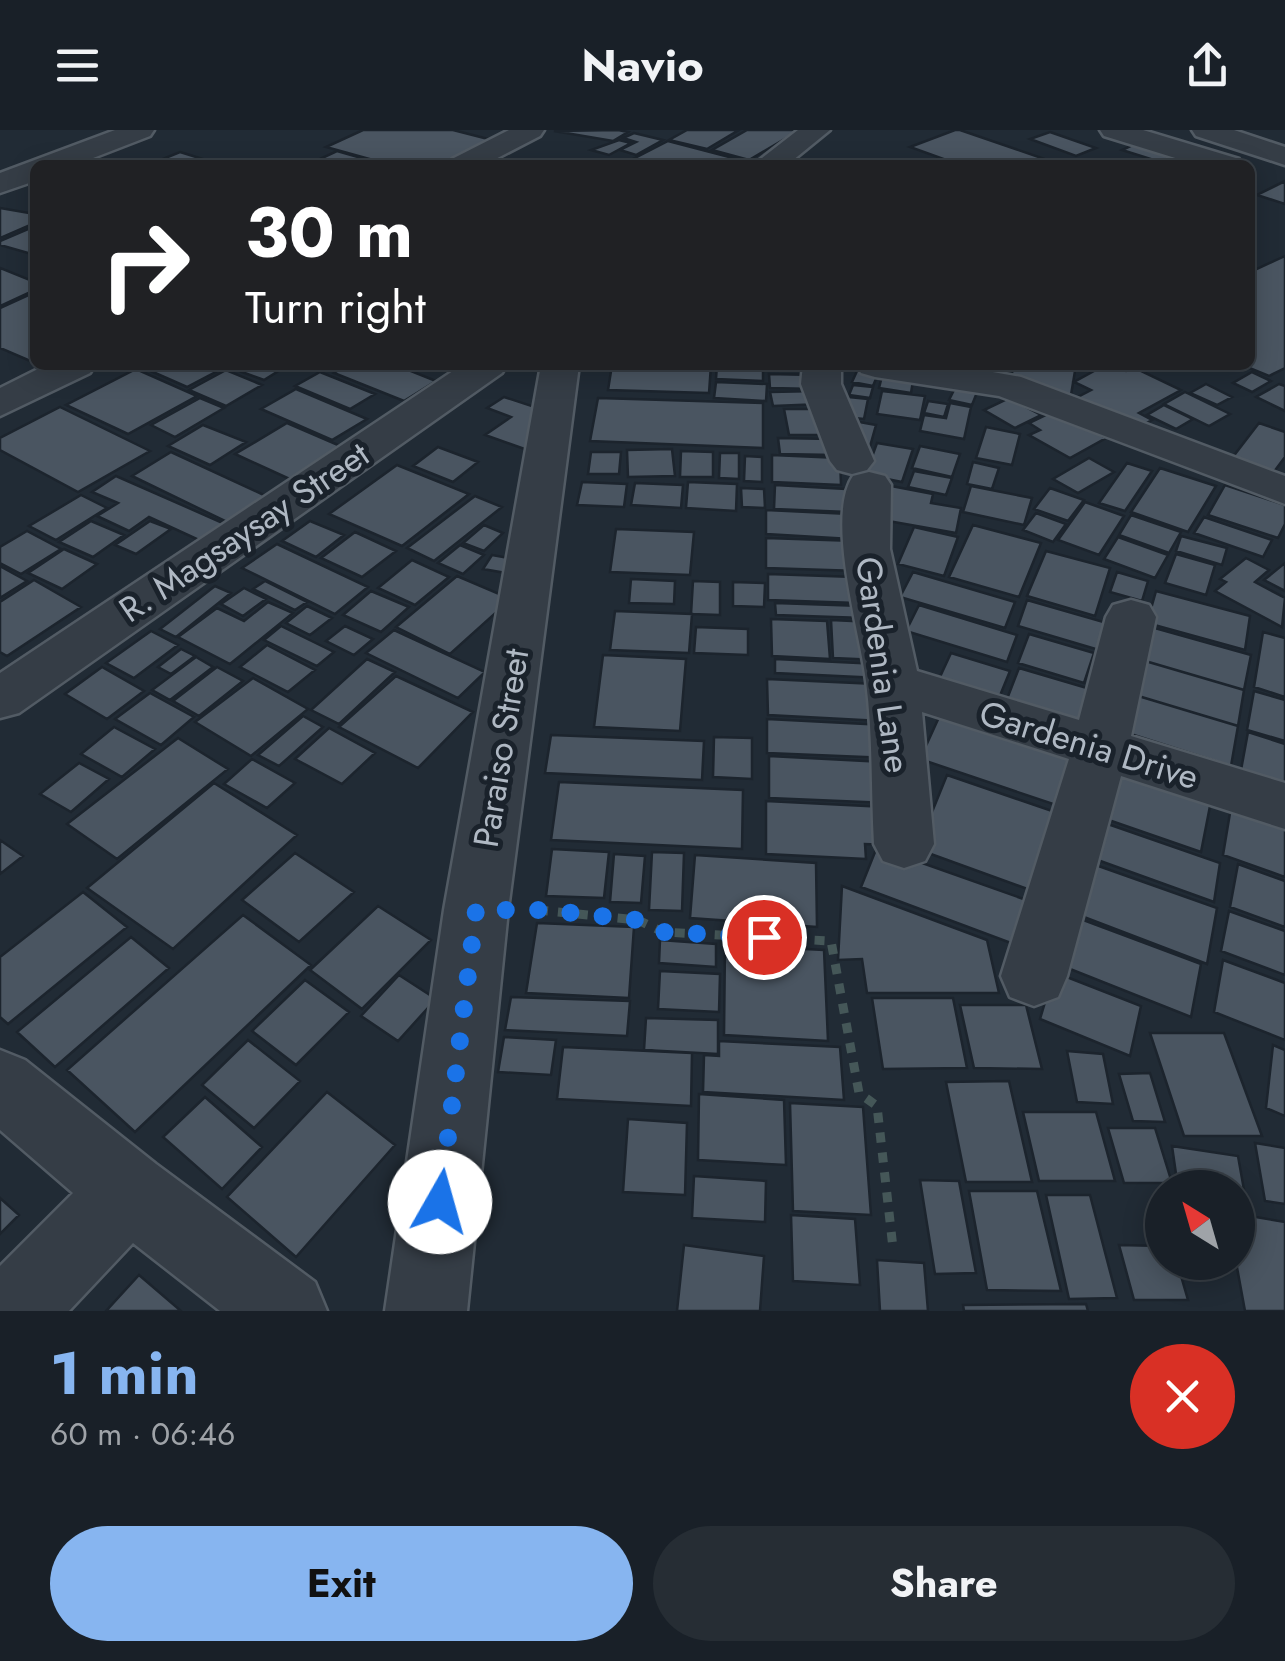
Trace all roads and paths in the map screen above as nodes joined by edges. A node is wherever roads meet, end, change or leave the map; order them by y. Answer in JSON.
{"nodes":[{"id":1,"x":140,"y":130,"type":"edge"},
{"id":2,"x":530,"y":130,"type":"edge"},
{"id":3,"x":816,"y":130,"type":"edge"},
{"id":4,"x":1114,"y":130,"type":"edge"},
{"id":5,"x":1206,"y":130,"type":"edge"},
{"id":6,"x":1285,"y":156,"type":"edge"},
{"id":7,"x":61,"y":160,"type":"edge"},
{"id":8,"x":472,"y":160,"type":"edge"},
{"id":9,"x":775,"y":160,"type":"edge"},
{"id":10,"x":1213,"y":160,"type":"edge"},
{"id":11,"x":1285,"y":166,"type":"edge"},
{"id":12,"x":1255,"y":169,"type":"edge"},
{"id":13,"x":30,"y":172,"type":"edge"},
{"id":14,"x":0,"y":184,"type":"edge"},
{"id":15,"x":66,"y":370,"type":"edge"},
{"id":16,"x":481,"y":370,"type":"edge"},
{"id":17,"x":559,"y":370,"type":"edge"},
{"id":18,"x":821,"y":370,"type":"edge"},
{"id":19,"x":905,"y":370,"type":"edge"},
{"id":20,"x":0,"y":404,"type":"edge"},
{"id":21,"x":1285,"y":491,"type":"edge"},
{"id":22,"x":1131,"y":617,"type":"dead end"},
{"id":23,"x":893,"y":683,"type":"junction"},
{"id":24,"x":0,"y":699,"type":"edge"},
{"id":25,"x":1100,"y":748,"type":"junction"},
{"id":26,"x":1285,"y":806,"type":"edge"},
{"id":27,"x":904,"y":844,"type":"dead end"},
{"id":28,"x":476,"y":910,"type":"junction"},
{"id":29,"x":1034,"y":976,"type":"dead end"},
{"id":30,"x":0,"y":1084,"type":"edge"},
{"id":31,"x":129,"y":1191,"type":"junction"},
{"id":32,"x":892,"y":1248,"type":"dead end"},
{"id":33,"x":14,"y":1311,"type":"edge"},
{"id":34,"x":286,"y":1311,"type":"edge"},
{"id":35,"x":426,"y":1311,"type":"edge"}],
"edges":[{"from":1,"to":7,"type":"street"},
{"from":2,"to":8,"type":"street"},
{"from":3,"to":9,"type":"street"},
{"from":4,"to":10,"type":"street"},
{"from":5,"to":6,"type":"street"},
{"from":11,"to":12,"type":"street"},
{"from":13,"to":14,"type":"street"},
{"from":15,"to":20,"type":"street"},
{"from":16,"to":24,"type":"street","name":"R. Magsaysay Street"},
{"from":17,"to":28,"type":"street","name":"Paraiso Street"},
{"from":18,"to":23,"type":"street","name":"Gardenia Lane"},
{"from":19,"to":21,"type":"street"},
{"from":22,"to":25,"type":"street"},
{"from":23,"to":25,"type":"street","name":"Gardenia Drive"},
{"from":23,"to":27,"type":"street","name":"Gardenia Lane"},
{"from":25,"to":26,"type":"street","name":"Gardenia Drive"},
{"from":25,"to":29,"type":"street"},
{"from":28,"to":32,"type":"path"},
{"from":28,"to":35,"type":"street","name":"Paraiso Street"},
{"from":30,"to":31,"type":"street"},
{"from":31,"to":33,"type":"street"},
{"from":31,"to":34,"type":"street"}]}
